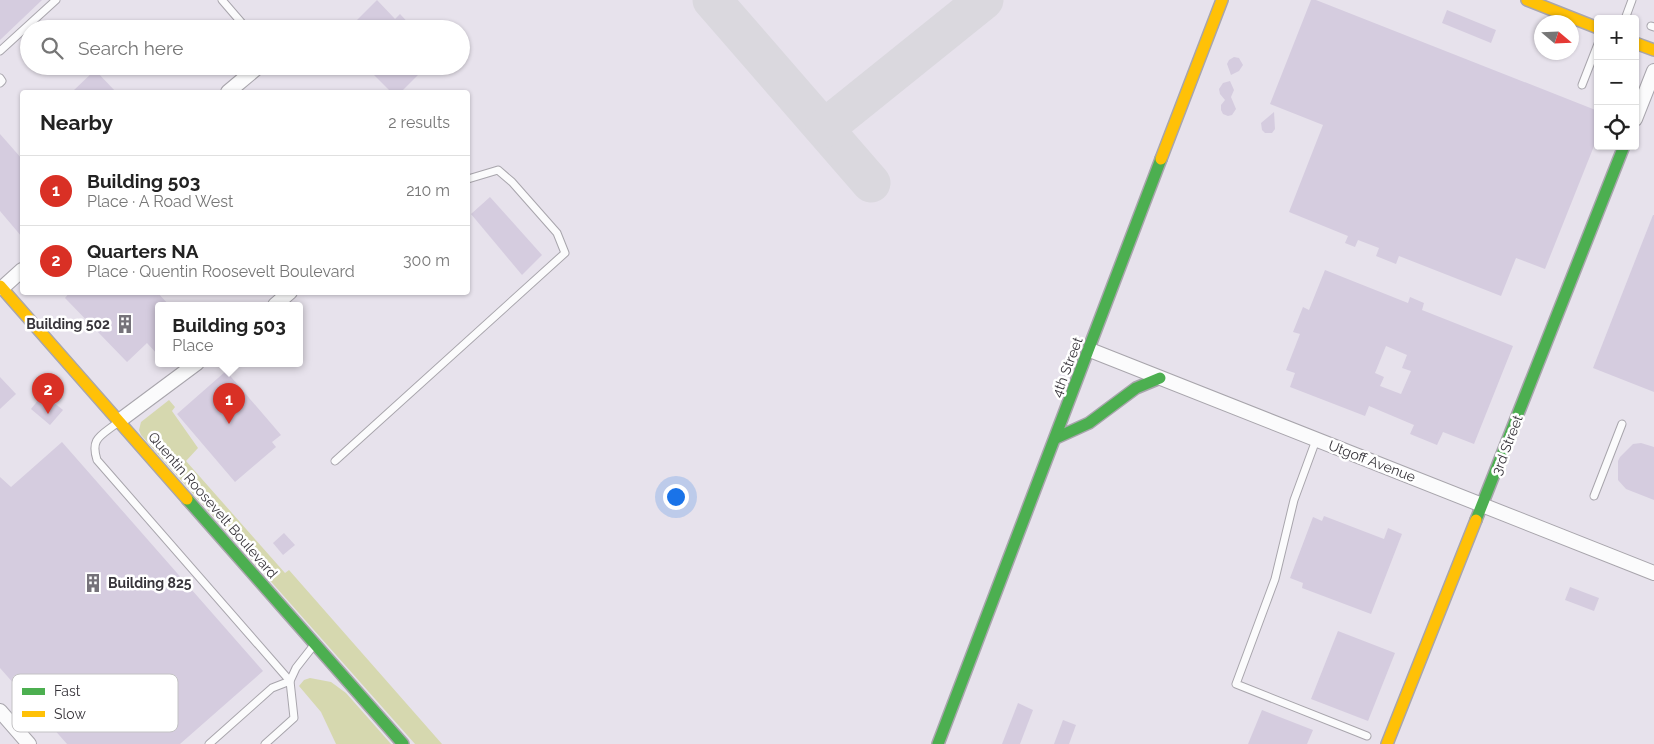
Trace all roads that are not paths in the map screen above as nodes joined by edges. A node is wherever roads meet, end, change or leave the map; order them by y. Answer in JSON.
{"nodes":[{"id":1,"x":56,"y":0,"type":"edge"},
{"id":2,"x":222,"y":0,"type":"edge"},
{"id":3,"x":1217,"y":0,"type":"edge"},
{"id":4,"x":1222,"y":0,"type":"edge"},
{"id":5,"x":1527,"y":0,"type":"edge"},
{"id":6,"x":1632,"y":0,"type":"edge"},
{"id":7,"x":1231,"y":4,"type":"edge"},
{"id":8,"x":1626,"y":15,"type":"edge"},
{"id":9,"x":34,"y":20,"type":"edge"},
{"id":10,"x":239,"y":20,"type":"edge"},
{"id":11,"x":1594,"y":26,"type":"edge"},
{"id":12,"x":20,"y":33,"type":"edge"},
{"id":13,"x":1639,"y":44,"type":"edge"},
{"id":14,"x":1654,"y":50,"type":"edge"},
{"id":15,"x":0,"y":51,"type":"edge"},
{"id":16,"x":1594,"y":54,"type":"edge"},
{"id":17,"x":1197,"y":68,"type":"junction"},
{"id":18,"x":1654,"y":71,"type":"edge"},
{"id":19,"x":248,"y":75,"type":"edge"},
{"id":20,"x":0,"y":78,"type":"edge"},
{"id":21,"x":0,"y":83,"type":"edge"},
{"id":22,"x":1582,"y":85,"type":"dead end"},
{"id":23,"x":230,"y":90,"type":"edge"},
{"id":24,"x":1639,"y":109,"type":"edge"},
{"id":25,"x":1622,"y":150,"type":"edge"},
{"id":26,"x":470,"y":178,"type":"edge"},
{"id":27,"x":20,"y":272,"type":"edge"},
{"id":28,"x":1,"y":287,"type":"edge"},
{"id":29,"x":1090,"y":350,"type":"junction"},
{"id":30,"x":192,"y":367,"type":"edge"},
{"id":31,"x":1160,"y":378,"type":"junction"},
{"id":32,"x":119,"y":421,"type":"junction"},
{"id":33,"x":1622,"y":424,"type":"dead end"},
{"id":34,"x":1056,"y":438,"type":"junction"},
{"id":35,"x":1316,"y":440,"type":"junction"},
{"id":36,"x":335,"y":461,"type":"dead end"},
{"id":37,"x":1594,"y":496,"type":"dead end"},
{"id":38,"x":1483,"y":505,"type":"junction"},
{"id":39,"x":1654,"y":573,"type":"edge"},
{"id":40,"x":314,"y":644,"type":"junction"},
{"id":41,"x":290,"y":681,"type":"junction"},
{"id":42,"x":0,"y":711,"type":"edge"},
{"id":43,"x":12,"y":725,"type":"edge"},
{"id":44,"x":18,"y":732,"type":"edge"},
{"id":45,"x":1367,"y":736,"type":"dead end"},
{"id":46,"x":29,"y":744,"type":"edge"},
{"id":47,"x":209,"y":744,"type":"edge"},
{"id":48,"x":265,"y":744,"type":"edge"},
{"id":49,"x":403,"y":744,"type":"edge"},
{"id":50,"x":938,"y":744,"type":"edge"},
{"id":51,"x":1387,"y":744,"type":"edge"}],
"edges":[{"from":1,"to":9,"type":"lane"},
{"from":2,"to":10,"type":"lane"},
{"from":3,"to":17,"type":"street"},
{"from":4,"to":17,"type":"street","name":"4th Street"},
{"from":5,"to":11,"type":"street"},
{"from":6,"to":8,"type":"lane"},
{"from":7,"to":17,"type":"street"},
{"from":12,"to":15,"type":"lane"},
{"from":13,"to":14,"type":"street"},
{"from":16,"to":22,"type":"lane"},
{"from":17,"to":29,"type":"street","name":"4th Street"},
{"from":18,"to":24,"type":"street"},
{"from":19,"to":23,"type":"street"},
{"from":20,"to":21,"type":"lane"},
{"from":25,"to":38,"type":"street","name":"3rd Street"},
{"from":26,"to":36,"type":"lane"},
{"from":27,"to":28,"type":"street"},
{"from":28,"to":32,"type":"street","name":"Quentin Roosevelt Boulevard"},
{"from":29,"to":31,"type":"street","name":"Utgoff Avenue"},
{"from":29,"to":34,"type":"street","name":"4th Street"},
{"from":30,"to":32,"type":"street"},
{"from":31,"to":34,"type":"street"},
{"from":31,"to":35,"type":"street","name":"Utgoff Avenue"},
{"from":32,"to":40,"type":"street","name":"Quentin Roosevelt Boulevard"},
{"from":32,"to":41,"type":"lane"},
{"from":33,"to":37,"type":"lane"},
{"from":34,"to":50,"type":"street","name":"4th Street"},
{"from":35,"to":38,"type":"street","name":"Utgoff Avenue"},
{"from":35,"to":45,"type":"lane"},
{"from":38,"to":39,"type":"street","name":"Utgoff Avenue"},
{"from":38,"to":51,"type":"street","name":"3rd Street"},
{"from":40,"to":41,"type":"lane"},
{"from":40,"to":49,"type":"street","name":"Quentin Roosevelt Boulevard"},
{"from":41,"to":47,"type":"lane"},
{"from":41,"to":48,"type":"lane"},
{"from":42,"to":43,"type":"street"},
{"from":44,"to":46,"type":"street"}]}
